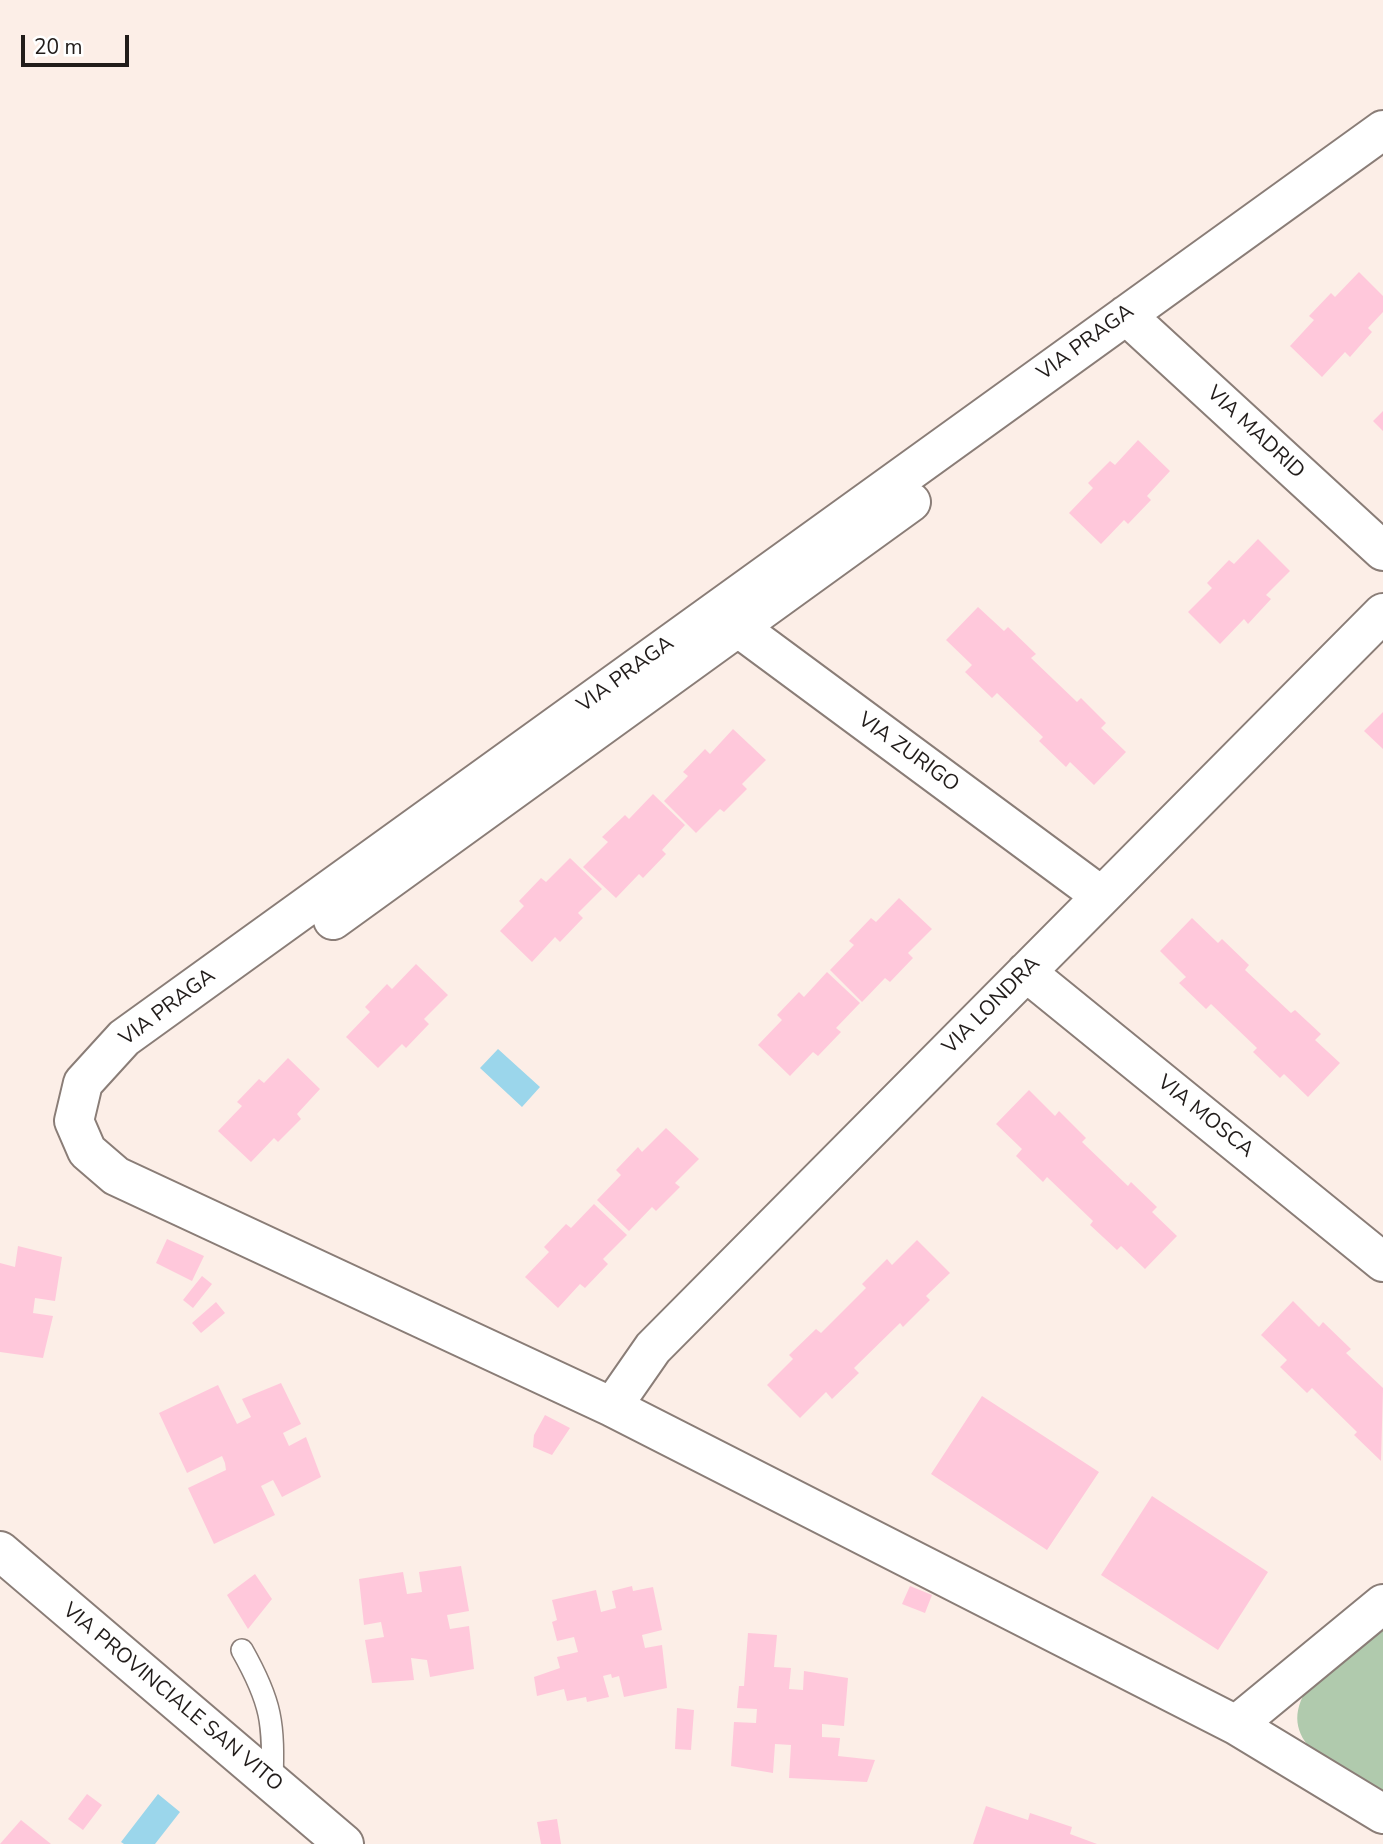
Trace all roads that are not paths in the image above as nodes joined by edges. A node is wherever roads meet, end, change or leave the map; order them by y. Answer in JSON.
{"nodes":[{"id":1,"x":1383,"y":130,"type":"edge"},
{"id":2,"x":1383,"y":159,"type":"edge"},
{"id":3,"x":1135,"y":323,"type":"junction"},
{"id":4,"x":1383,"y":551,"type":"edge"},
{"id":5,"x":1383,"y":613,"type":"edge"},
{"id":6,"x":729,"y":618,"type":"junction"},
{"id":7,"x":1100,"y":895,"type":"junction"},
{"id":8,"x":1026,"y":972,"type":"junction"},
{"id":9,"x":1383,"y":1262,"type":"edge"},
{"id":10,"x":611,"y":1407,"type":"junction"},
{"id":11,"x":0,"y":1551,"type":"edge"},
{"id":12,"x":1383,"y":1604,"type":"edge"},
{"id":13,"x":242,"y":1650,"type":"dead end"},
{"id":14,"x":1236,"y":1725,"type":"junction"},
{"id":15,"x":272,"y":1783,"type":"junction"},
{"id":16,"x":1383,"y":1814,"type":"edge"},
{"id":17,"x":344,"y":1844,"type":"edge"}],
"edges":[{"from":1,"to":3,"type":"street","name":"VIA PRAGA"},
{"from":2,"to":3,"type":"street","name":"VIA PRAGA"},
{"from":3,"to":4,"type":"street","name":"VIA MADRID"},
{"from":3,"to":6,"type":"street","name":"VIA PRAGA"},
{"from":5,"to":7,"type":"street","name":"VIA LONDRA"},
{"from":6,"to":7,"type":"street","name":"VIA ZURIGO"},
{"from":6,"to":10,"type":"street","name":"VIA PRAGA"},
{"from":7,"to":8,"type":"street","name":"VIA LONDRA"},
{"from":8,"to":9,"type":"street","name":"VIA MOSCA"},
{"from":8,"to":10,"type":"street","name":"VIA LONDRA"},
{"from":10,"to":14,"type":"street"},
{"from":11,"to":15,"type":"street","name":"VIA PROVINCIALE SAN VITO"},
{"from":12,"to":14,"type":"street"},
{"from":13,"to":15,"type":"lane"},
{"from":14,"to":16,"type":"street"},
{"from":15,"to":17,"type":"street","name":"VIA PROVINCIALE SAN VITO"}]}
